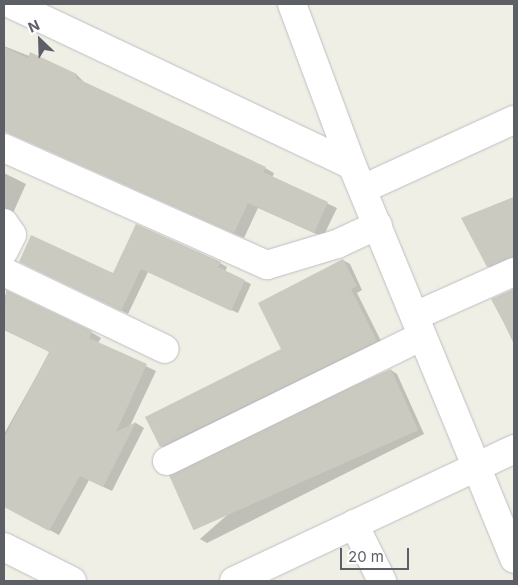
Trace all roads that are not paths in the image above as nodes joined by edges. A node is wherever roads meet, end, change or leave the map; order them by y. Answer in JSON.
{"nodes":[{"id":1,"x":11,"y":4,"type":"edge"},
{"id":2,"x":292,"y":4,"type":"edge"},
{"id":3,"x":514,"y":120,"type":"edge"},
{"id":4,"x":4,"y":148,"type":"edge"},
{"id":5,"x":352,"y":165,"type":"junction"},
{"id":6,"x":363,"y":190,"type":"junction"},
{"id":7,"x":4,"y":223,"type":"edge"},
{"id":8,"x":378,"y":225,"type":"junction"},
{"id":9,"x":4,"y":251,"type":"edge"},
{"id":10,"x":4,"y":272,"type":"edge"},
{"id":11,"x":514,"y":272,"type":"edge"},
{"id":12,"x":418,"y":326,"type":"junction"},
{"id":13,"x":166,"y":349,"type":"dead end"},
{"id":14,"x":514,"y":449,"type":"edge"},
{"id":15,"x":167,"y":461,"type":"dead end"},
{"id":16,"x":475,"y":467,"type":"junction"},
{"id":17,"x":354,"y":524,"type":"junction"},
{"id":18,"x":4,"y":547,"type":"edge"},
{"id":19,"x":514,"y":559,"type":"edge"},
{"id":20,"x":72,"y":581,"type":"edge"},
{"id":21,"x":234,"y":581,"type":"edge"},
{"id":22,"x":382,"y":581,"type":"edge"}],
"edges":[{"from":1,"to":5,"type":"street"},
{"from":2,"to":5,"type":"street"},
{"from":3,"to":6,"type":"street"},
{"from":4,"to":8,"type":"street"},
{"from":5,"to":6,"type":"street"},
{"from":6,"to":8,"type":"street"},
{"from":7,"to":9,"type":"street"},
{"from":8,"to":12,"type":"street"},
{"from":10,"to":13,"type":"street"},
{"from":11,"to":12,"type":"street"},
{"from":12,"to":15,"type":"street"},
{"from":12,"to":16,"type":"street"},
{"from":14,"to":16,"type":"street"},
{"from":16,"to":17,"type":"street"},
{"from":16,"to":19,"type":"street"},
{"from":17,"to":21,"type":"street"},
{"from":17,"to":22,"type":"street"},
{"from":18,"to":20,"type":"street"}]}
